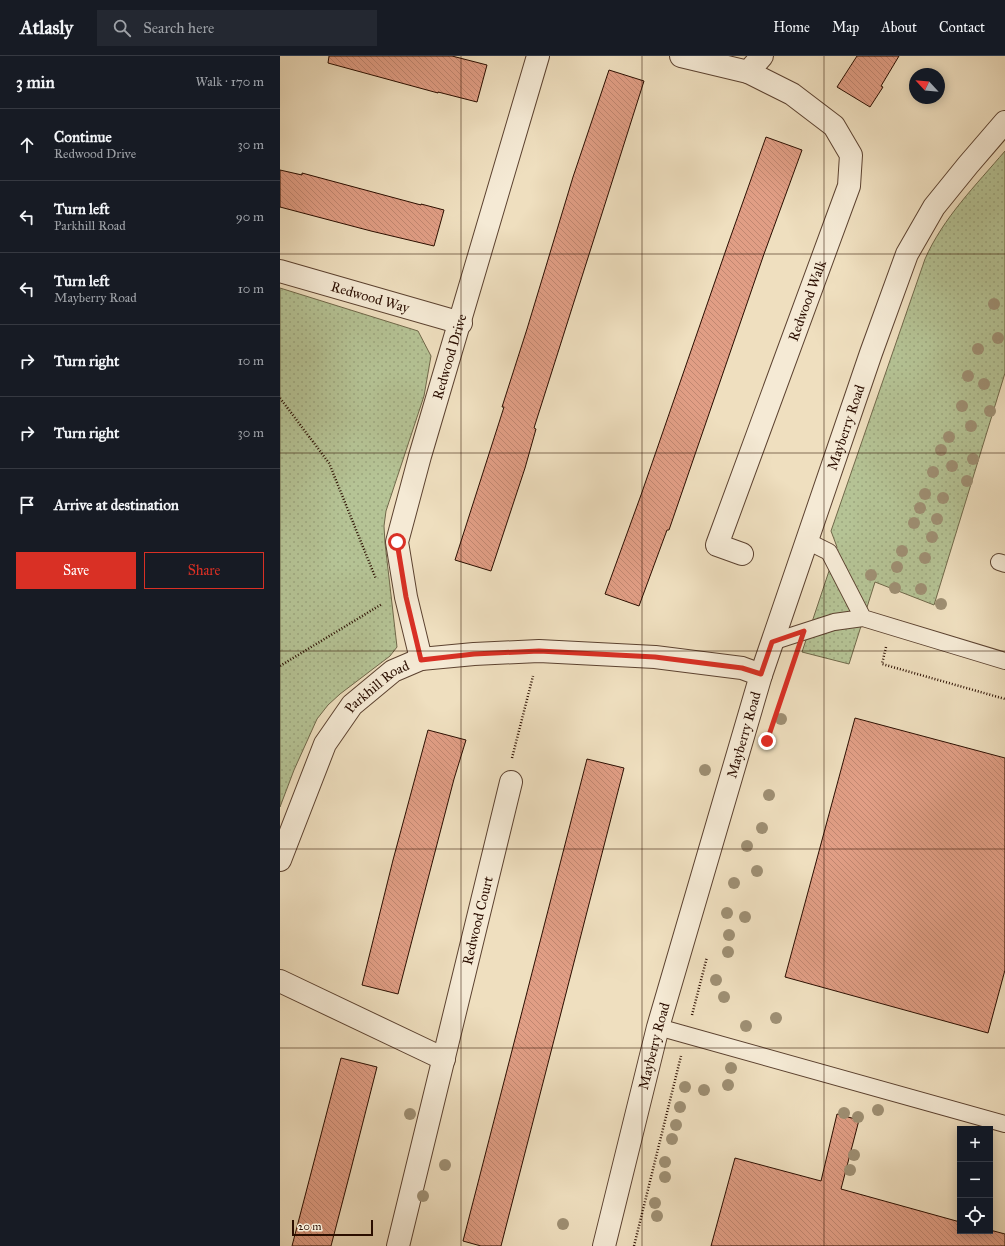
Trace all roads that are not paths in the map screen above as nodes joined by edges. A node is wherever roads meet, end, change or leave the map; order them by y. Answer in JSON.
{"nodes":[{"id":1,"x":538,"y":56,"type":"edge"},
{"id":2,"x":681,"y":56,"type":"edge"},
{"id":3,"x":762,"y":56,"type":"edge"},
{"id":4,"x":748,"y":72,"type":"junction"},
{"id":5,"x":1005,"y":122,"type":"edge"},
{"id":6,"x":280,"y":271,"type":"edge"},
{"id":7,"x":460,"y":323,"type":"junction"},
{"id":8,"x":807,"y":541,"type":"junction"},
{"id":9,"x":742,"y":554,"type":"dead end"},
{"id":10,"x":863,"y":618,"type":"junction"},
{"id":11,"x":772,"y":642,"type":"junction"},
{"id":12,"x":421,"y":660,"type":"junction"},
{"id":13,"x":1005,"y":661,"type":"edge"},
{"id":14,"x":761,"y":674,"type":"junction"},
{"id":15,"x":511,"y":782,"type":"dead end"},
{"id":16,"x":280,"y":860,"type":"edge"},
{"id":17,"x":280,"y":981,"type":"edge"},
{"id":18,"x":658,"y":1027,"type":"junction"},
{"id":19,"x":444,"y":1059,"type":"junction"},
{"id":20,"x":1005,"y":1124,"type":"edge"},
{"id":21,"x":398,"y":1246,"type":"edge"},
{"id":22,"x":604,"y":1246,"type":"edge"}],
"edges":[{"from":1,"to":7,"type":"street","name":"Redwood Drive"},
{"from":2,"to":4,"type":"street"},
{"from":3,"to":4,"type":"street"},
{"from":4,"to":9,"type":"street","name":"Redwood Walk"},
{"from":5,"to":8,"type":"street","name":"Mayberry Road"},
{"from":6,"to":7,"type":"street","name":"Redwood Way"},
{"from":7,"to":12,"type":"street","name":"Redwood Drive"},
{"from":8,"to":10,"type":"lane"},
{"from":8,"to":11,"type":"street","name":"Mayberry Road"},
{"from":10,"to":11,"type":"lane"},
{"from":10,"to":13,"type":"lane"},
{"from":11,"to":14,"type":"street","name":"Mayberry Road"},
{"from":12,"to":14,"type":"street","name":"Parkhill Road"},
{"from":12,"to":16,"type":"street","name":"Parkhill Road"},
{"from":14,"to":18,"type":"street","name":"Mayberry Road"},
{"from":15,"to":19,"type":"street","name":"Redwood Court"},
{"from":17,"to":19,"type":"street"},
{"from":18,"to":20,"type":"lane"},
{"from":18,"to":22,"type":"street","name":"Mayberry Road"},
{"from":19,"to":21,"type":"street","name":"Redwood Court"}]}
